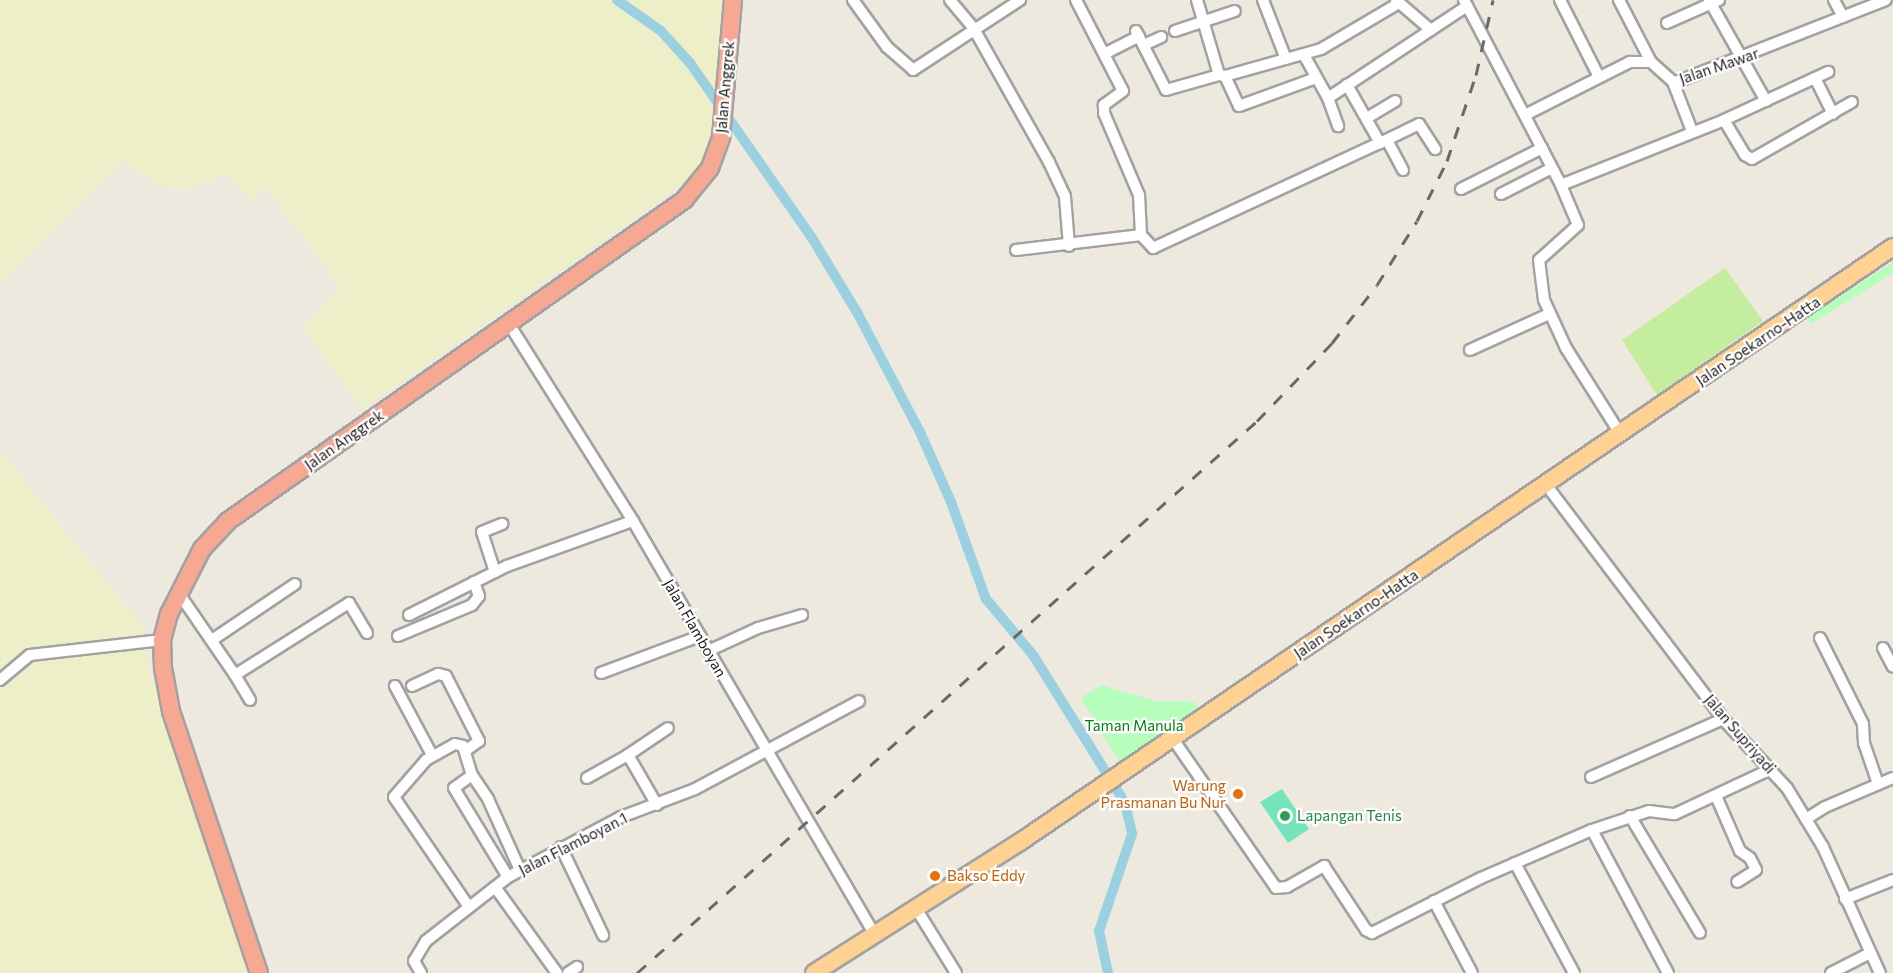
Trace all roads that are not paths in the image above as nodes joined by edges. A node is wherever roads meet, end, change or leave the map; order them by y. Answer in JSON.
{"nodes":[{"id":1,"x":733,"y":0,"type":"edge"},
{"id":2,"x":853,"y":0,"type":"edge"},
{"id":3,"x":950,"y":0,"type":"edge"},
{"id":4,"x":1020,"y":0,"type":"edge"},
{"id":5,"x":1076,"y":0,"type":"edge"},
{"id":6,"x":1197,"y":0,"type":"edge"},
{"id":7,"x":1263,"y":0,"type":"edge"},
{"id":8,"x":1560,"y":0,"type":"edge"},
{"id":9,"x":1620,"y":0,"type":"edge"},
{"id":10,"x":1834,"y":0,"type":"edge"},
{"id":11,"x":1886,"y":0,"type":"edge"},
{"id":12,"x":1713,"y":1,"type":"edge"},
{"id":13,"x":1397,"y":2,"type":"edge"},
{"id":14,"x":1465,"y":3,"type":"edge"},
{"id":15,"x":1235,"y":11,"type":"dead end"},
{"id":16,"x":1843,"y":17,"type":"junction"},
{"id":17,"x":1203,"y":20,"type":"junction"},
{"id":18,"x":1667,"y":23,"type":"dead end"},
{"id":19,"x":974,"y":29,"type":"junction"},
{"id":20,"x":1431,"y":30,"type":"junction"},
{"id":21,"x":1175,"y":31,"type":"dead end"},
{"id":22,"x":1161,"y":37,"type":"dead end"},
{"id":23,"x":1140,"y":38,"type":"junction"},
{"id":24,"x":1106,"y":52,"type":"junction"},
{"id":25,"x":1304,"y":55,"type":"junction"},
{"id":26,"x":1286,"y":59,"type":"junction"},
{"id":27,"x":1741,"y":60,"type":"junction"},
{"id":28,"x":1651,"y":62,"type":"junction"},
{"id":29,"x":1828,"y":72,"type":"dead end"},
{"id":30,"x":1222,"y":76,"type":"junction"},
{"id":31,"x":1599,"y":77,"type":"junction"},
{"id":32,"x":1316,"y":78,"type":"junction"},
{"id":33,"x":1815,"y":78,"type":"junction"},
{"id":34,"x":1673,"y":82,"type":"junction"},
{"id":35,"x":1347,"y":85,"type":"junction"},
{"id":36,"x":1328,"y":98,"type":"junction"},
{"id":37,"x":1395,"y":101,"type":"dead end"},
{"id":38,"x":1766,"y":101,"type":"junction"},
{"id":39,"x":1852,"y":102,"type":"dead end"},
{"id":40,"x":1525,"y":114,"type":"junction"},
{"id":41,"x":1833,"y":114,"type":"junction"},
{"id":42,"x":1367,"y":118,"type":"junction"},
{"id":43,"x":1725,"y":120,"type":"junction"},
{"id":44,"x":1338,"y":126,"type":"dead end"},
{"id":45,"x":1692,"y":131,"type":"junction"},
{"id":46,"x":1383,"y":142,"type":"junction"},
{"id":47,"x":1542,"y":148,"type":"junction"},
{"id":48,"x":1435,"y":149,"type":"dead end"},
{"id":49,"x":1552,"y":168,"type":"junction"},
{"id":50,"x":1403,"y":170,"type":"dead end"},
{"id":51,"x":1561,"y":185,"type":"junction"},
{"id":52,"x":1461,"y":189,"type":"dead end"},
{"id":53,"x":1502,"y":194,"type":"dead end"},
{"id":54,"x":1141,"y":235,"type":"junction"},
{"id":55,"x":1069,"y":246,"type":"junction"},
{"id":56,"x":1893,"y":247,"type":"edge"},
{"id":57,"x":1016,"y":249,"type":"dead end"},
{"id":58,"x":1549,"y":314,"type":"junction"},
{"id":59,"x":509,"y":324,"type":"junction"},
{"id":60,"x":1470,"y":350,"type":"dead end"},
{"id":61,"x":1621,"y":435,"type":"junction"},
{"id":62,"x":1557,"y":479,"type":"junction"},
{"id":63,"x":633,"y":521,"type":"junction"},
{"id":64,"x":502,"y":524,"type":"dead end"},
{"id":65,"x":495,"y":572,"type":"junction"},
{"id":66,"x":474,"y":582,"type":"junction"},
{"id":67,"x":296,"y":584,"type":"dead end"},
{"id":68,"x":180,"y":595,"type":"junction"},
{"id":69,"x":409,"y":615,"type":"dead end"},
{"id":70,"x":802,"y":615,"type":"dead end"},
{"id":71,"x":367,"y":633,"type":"dead end"},
{"id":72,"x":398,"y":636,"type":"dead end"},
{"id":73,"x":700,"y":636,"type":"junction"},
{"id":74,"x":1820,"y":638,"type":"dead end"},
{"id":75,"x":162,"y":640,"type":"junction"},
{"id":76,"x":212,"y":640,"type":"junction"},
{"id":77,"x":1883,"y":648,"type":"dead end"},
{"id":78,"x":708,"y":651,"type":"junction"},
{"id":79,"x":1893,"y":667,"type":"edge"},
{"id":80,"x":602,"y":673,"type":"dead end"},
{"id":81,"x":235,"y":675,"type":"junction"},
{"id":82,"x":0,"y":680,"type":"edge"},
{"id":83,"x":394,"y":686,"type":"dead end"},
{"id":84,"x":412,"y":686,"type":"dead end"},
{"id":85,"x":250,"y":700,"type":"dead end"},
{"id":86,"x":859,"y":701,"type":"dead end"},
{"id":87,"x":1723,"y":719,"type":"junction"},
{"id":88,"x":668,"y":728,"type":"dead end"},
{"id":89,"x":1173,"y":739,"type":"junction"},
{"id":90,"x":465,"y":751,"type":"junction"},
{"id":91,"x":766,"y":751,"type":"junction"},
{"id":92,"x":628,"y":754,"type":"junction"},
{"id":93,"x":432,"y":755,"type":"junction"},
{"id":94,"x":1771,"y":769,"type":"junction"},
{"id":95,"x":472,"y":775,"type":"junction"},
{"id":96,"x":1591,"y":777,"type":"dead end"},
{"id":97,"x":587,"y":778,"type":"dead end"},
{"id":98,"x":1893,"y":778,"type":"edge"},
{"id":99,"x":1878,"y":784,"type":"junction"},
{"id":100,"x":1716,"y":796,"type":"junction"},
{"id":101,"x":657,"y":805,"type":"junction"},
{"id":102,"x":1630,"y":816,"type":"junction"},
{"id":103,"x":1806,"y":819,"type":"junction"},
{"id":104,"x":1592,"y":830,"type":"junction"},
{"id":105,"x":561,"y":847,"type":"junction"},
{"id":106,"x":1515,"y":863,"type":"junction"},
{"id":107,"x":520,"y":870,"type":"junction"},
{"id":108,"x":508,"y":877,"type":"junction"},
{"id":109,"x":1893,"y":880,"type":"edge"},
{"id":110,"x":1737,"y":882,"type":"dead end"},
{"id":111,"x":495,"y":887,"type":"junction"},
{"id":112,"x":1845,"y":899,"type":"junction"},
{"id":113,"x":1434,"y":901,"type":"junction"},
{"id":114,"x":469,"y":907,"type":"junction"},
{"id":115,"x":917,"y":910,"type":"junction"},
{"id":116,"x":1700,"y":933,"type":"dead end"},
{"id":117,"x":875,"y":934,"type":"junction"},
{"id":118,"x":603,"y":935,"type":"dead end"},
{"id":119,"x":1870,"y":953,"type":"junction"},
{"id":120,"x":259,"y":973,"type":"edge"},
{"id":121,"x":421,"y":973,"type":"edge"},
{"id":122,"x":557,"y":973,"type":"edge"},
{"id":123,"x":814,"y":973,"type":"edge"},
{"id":124,"x":956,"y":973,"type":"edge"},
{"id":125,"x":1472,"y":973,"type":"edge"},
{"id":126,"x":1574,"y":973,"type":"edge"},
{"id":127,"x":1668,"y":973,"type":"edge"},
{"id":128,"x":1831,"y":973,"type":"edge"},
{"id":129,"x":1880,"y":973,"type":"edge"}],
"edges":[{"from":1,"to":59,"type":"highway","name":"Jalan Anggrek"},
{"from":2,"to":19,"type":"street"},
{"from":3,"to":19,"type":"street"},
{"from":4,"to":19,"type":"street"},
{"from":5,"to":24,"type":"street"},
{"from":6,"to":17,"type":"street"},
{"from":7,"to":26,"type":"street"},
{"from":8,"to":31,"type":"street"},
{"from":9,"to":28,"type":"street"},
{"from":10,"to":16,"type":"street"},
{"from":11,"to":16,"type":"street","name":"Jalan Mawar"},
{"from":12,"to":18,"type":"street"},
{"from":12,"to":27,"type":"street"},
{"from":13,"to":20,"type":"street"},
{"from":13,"to":25,"type":"street"},
{"from":14,"to":20,"type":"street"},
{"from":14,"to":40,"type":"street"},
{"from":15,"to":17,"type":"street"},
{"from":16,"to":27,"type":"street","name":"Jalan Mawar"},
{"from":17,"to":21,"type":"street"},
{"from":17,"to":30,"type":"street"},
{"from":19,"to":55,"type":"street"},
{"from":20,"to":35,"type":"street"},
{"from":22,"to":23,"type":"street"},
{"from":23,"to":24,"type":"street"},
{"from":23,"to":30,"type":"street"},
{"from":24,"to":54,"type":"street"},
{"from":25,"to":26,"type":"street"},
{"from":25,"to":32,"type":"street"},
{"from":26,"to":30,"type":"street"},
{"from":27,"to":34,"type":"street","name":"Jalan Mawar"},
{"from":27,"to":38,"type":"street"},
{"from":28,"to":31,"type":"street"},
{"from":28,"to":34,"type":"street","name":"Jalan Mawar"},
{"from":29,"to":33,"type":"street"},
{"from":30,"to":32,"type":"street"},
{"from":31,"to":40,"type":"street"},
{"from":32,"to":36,"type":"street"},
{"from":33,"to":38,"type":"street"},
{"from":33,"to":41,"type":"street"},
{"from":34,"to":45,"type":"street"},
{"from":35,"to":36,"type":"street"},
{"from":35,"to":42,"type":"street"},
{"from":36,"to":44,"type":"street"},
{"from":37,"to":42,"type":"street"},
{"from":38,"to":43,"type":"street"},
{"from":39,"to":41,"type":"street"},
{"from":40,"to":47,"type":"street"},
{"from":41,"to":43,"type":"street"},
{"from":42,"to":46,"type":"street"},
{"from":43,"to":45,"type":"street"},
{"from":45,"to":51,"type":"street"},
{"from":46,"to":48,"type":"street"},
{"from":46,"to":50,"type":"street"},
{"from":46,"to":54,"type":"street"},
{"from":47,"to":49,"type":"street"},
{"from":47,"to":52,"type":"street"},
{"from":49,"to":51,"type":"street"},
{"from":49,"to":53,"type":"street"},
{"from":51,"to":58,"type":"street"},
{"from":54,"to":55,"type":"street"},
{"from":55,"to":57,"type":"street"},
{"from":56,"to":61,"type":"main road","name":"Jalan Soekarno-Hatta"},
{"from":58,"to":60,"type":"street"},
{"from":58,"to":61,"type":"street"},
{"from":59,"to":63,"type":"street","name":"Jalan Flamboyan"},
{"from":59,"to":68,"type":"highway","name":"Jalan Anggrek"},
{"from":61,"to":62,"type":"main road","name":"Jalan Soekarno-Hatta"},
{"from":62,"to":87,"type":"street","name":"Jalan Supriyadi"},
{"from":62,"to":89,"type":"main road","name":"Jalan Soekarno-Hatta"},
{"from":63,"to":65,"type":"street"},
{"from":63,"to":73,"type":"street","name":"Jalan Flamboyan"},
{"from":64,"to":65,"type":"street"},
{"from":65,"to":66,"type":"street"},
{"from":66,"to":69,"type":"street"},
{"from":66,"to":72,"type":"street"},
{"from":67,"to":76,"type":"street"},
{"from":68,"to":75,"type":"highway","name":"Jalan Anggrek"},
{"from":68,"to":76,"type":"street"},
{"from":70,"to":78,"type":"street"},
{"from":71,"to":81,"type":"street"},
{"from":73,"to":78,"type":"street","name":"Jalan Flamboyan"},
{"from":73,"to":80,"type":"street"},
{"from":74,"to":99,"type":"street"},
{"from":75,"to":82,"type":"street"},
{"from":75,"to":120,"type":"highway","name":"Jalan Anggrek"},
{"from":76,"to":81,"type":"street"},
{"from":77,"to":79,"type":"street"},
{"from":78,"to":91,"type":"street","name":"Jalan Flamboyan"},
{"from":81,"to":85,"type":"street"},
{"from":83,"to":93,"type":"street"},
{"from":84,"to":90,"type":"street"},
{"from":86,"to":91,"type":"street","name":"Jalan Flamboyan 1"},
{"from":87,"to":94,"type":"street","name":"Jalan Supriyadi"},
{"from":87,"to":96,"type":"street"},
{"from":88,"to":92,"type":"street"},
{"from":89,"to":113,"type":"street"},
{"from":89,"to":115,"type":"main road","name":"Jalan Soekarno-Hatta"},
{"from":90,"to":93,"type":"street"},
{"from":90,"to":95,"type":"street"},
{"from":91,"to":101,"type":"street","name":"Jalan Flamboyan 1"},
{"from":91,"to":117,"type":"street","name":"Jalan Flamboyan"},
{"from":92,"to":97,"type":"street"},
{"from":92,"to":101,"type":"street"},
{"from":93,"to":114,"type":"street"},
{"from":94,"to":100,"type":"street"},
{"from":94,"to":103,"type":"street","name":"Jalan Supriyadi"},
{"from":95,"to":107,"type":"street"},
{"from":95,"to":108,"type":"street"},
{"from":98,"to":99,"type":"street"},
{"from":99,"to":103,"type":"street"},
{"from":100,"to":102,"type":"street"},
{"from":100,"to":110,"type":"street"},
{"from":101,"to":105,"type":"street","name":"Jalan Flamboyan 1"},
{"from":102,"to":104,"type":"street"},
{"from":102,"to":116,"type":"street"},
{"from":103,"to":112,"type":"street","name":"Jalan Supriyadi"},
{"from":104,"to":106,"type":"street"},
{"from":104,"to":127,"type":"street"},
{"from":105,"to":107,"type":"street","name":"Jalan Flamboyan 1"},
{"from":105,"to":118,"type":"street"},
{"from":106,"to":113,"type":"street"},
{"from":106,"to":126,"type":"street"},
{"from":107,"to":108,"type":"street","name":"Jalan Flamboyan 1"},
{"from":108,"to":111,"type":"street","name":"Jalan Flamboyan 1"},
{"from":109,"to":112,"type":"street"},
{"from":111,"to":114,"type":"street","name":"Jalan Flamboyan 1"},
{"from":111,"to":122,"type":"street"},
{"from":112,"to":119,"type":"street","name":"Jalan Supriyadi"},
{"from":113,"to":125,"type":"street"},
{"from":114,"to":121,"type":"street","name":"Jalan Flamboyan 1"},
{"from":115,"to":117,"type":"main road","name":"Jalan Soekarno-Hatta"},
{"from":115,"to":124,"type":"street"},
{"from":117,"to":123,"type":"main road","name":"Jalan Soekarno-Hatta"},
{"from":119,"to":128,"type":"street"},
{"from":119,"to":129,"type":"street","name":"Jalan Supriyadi"}]}
